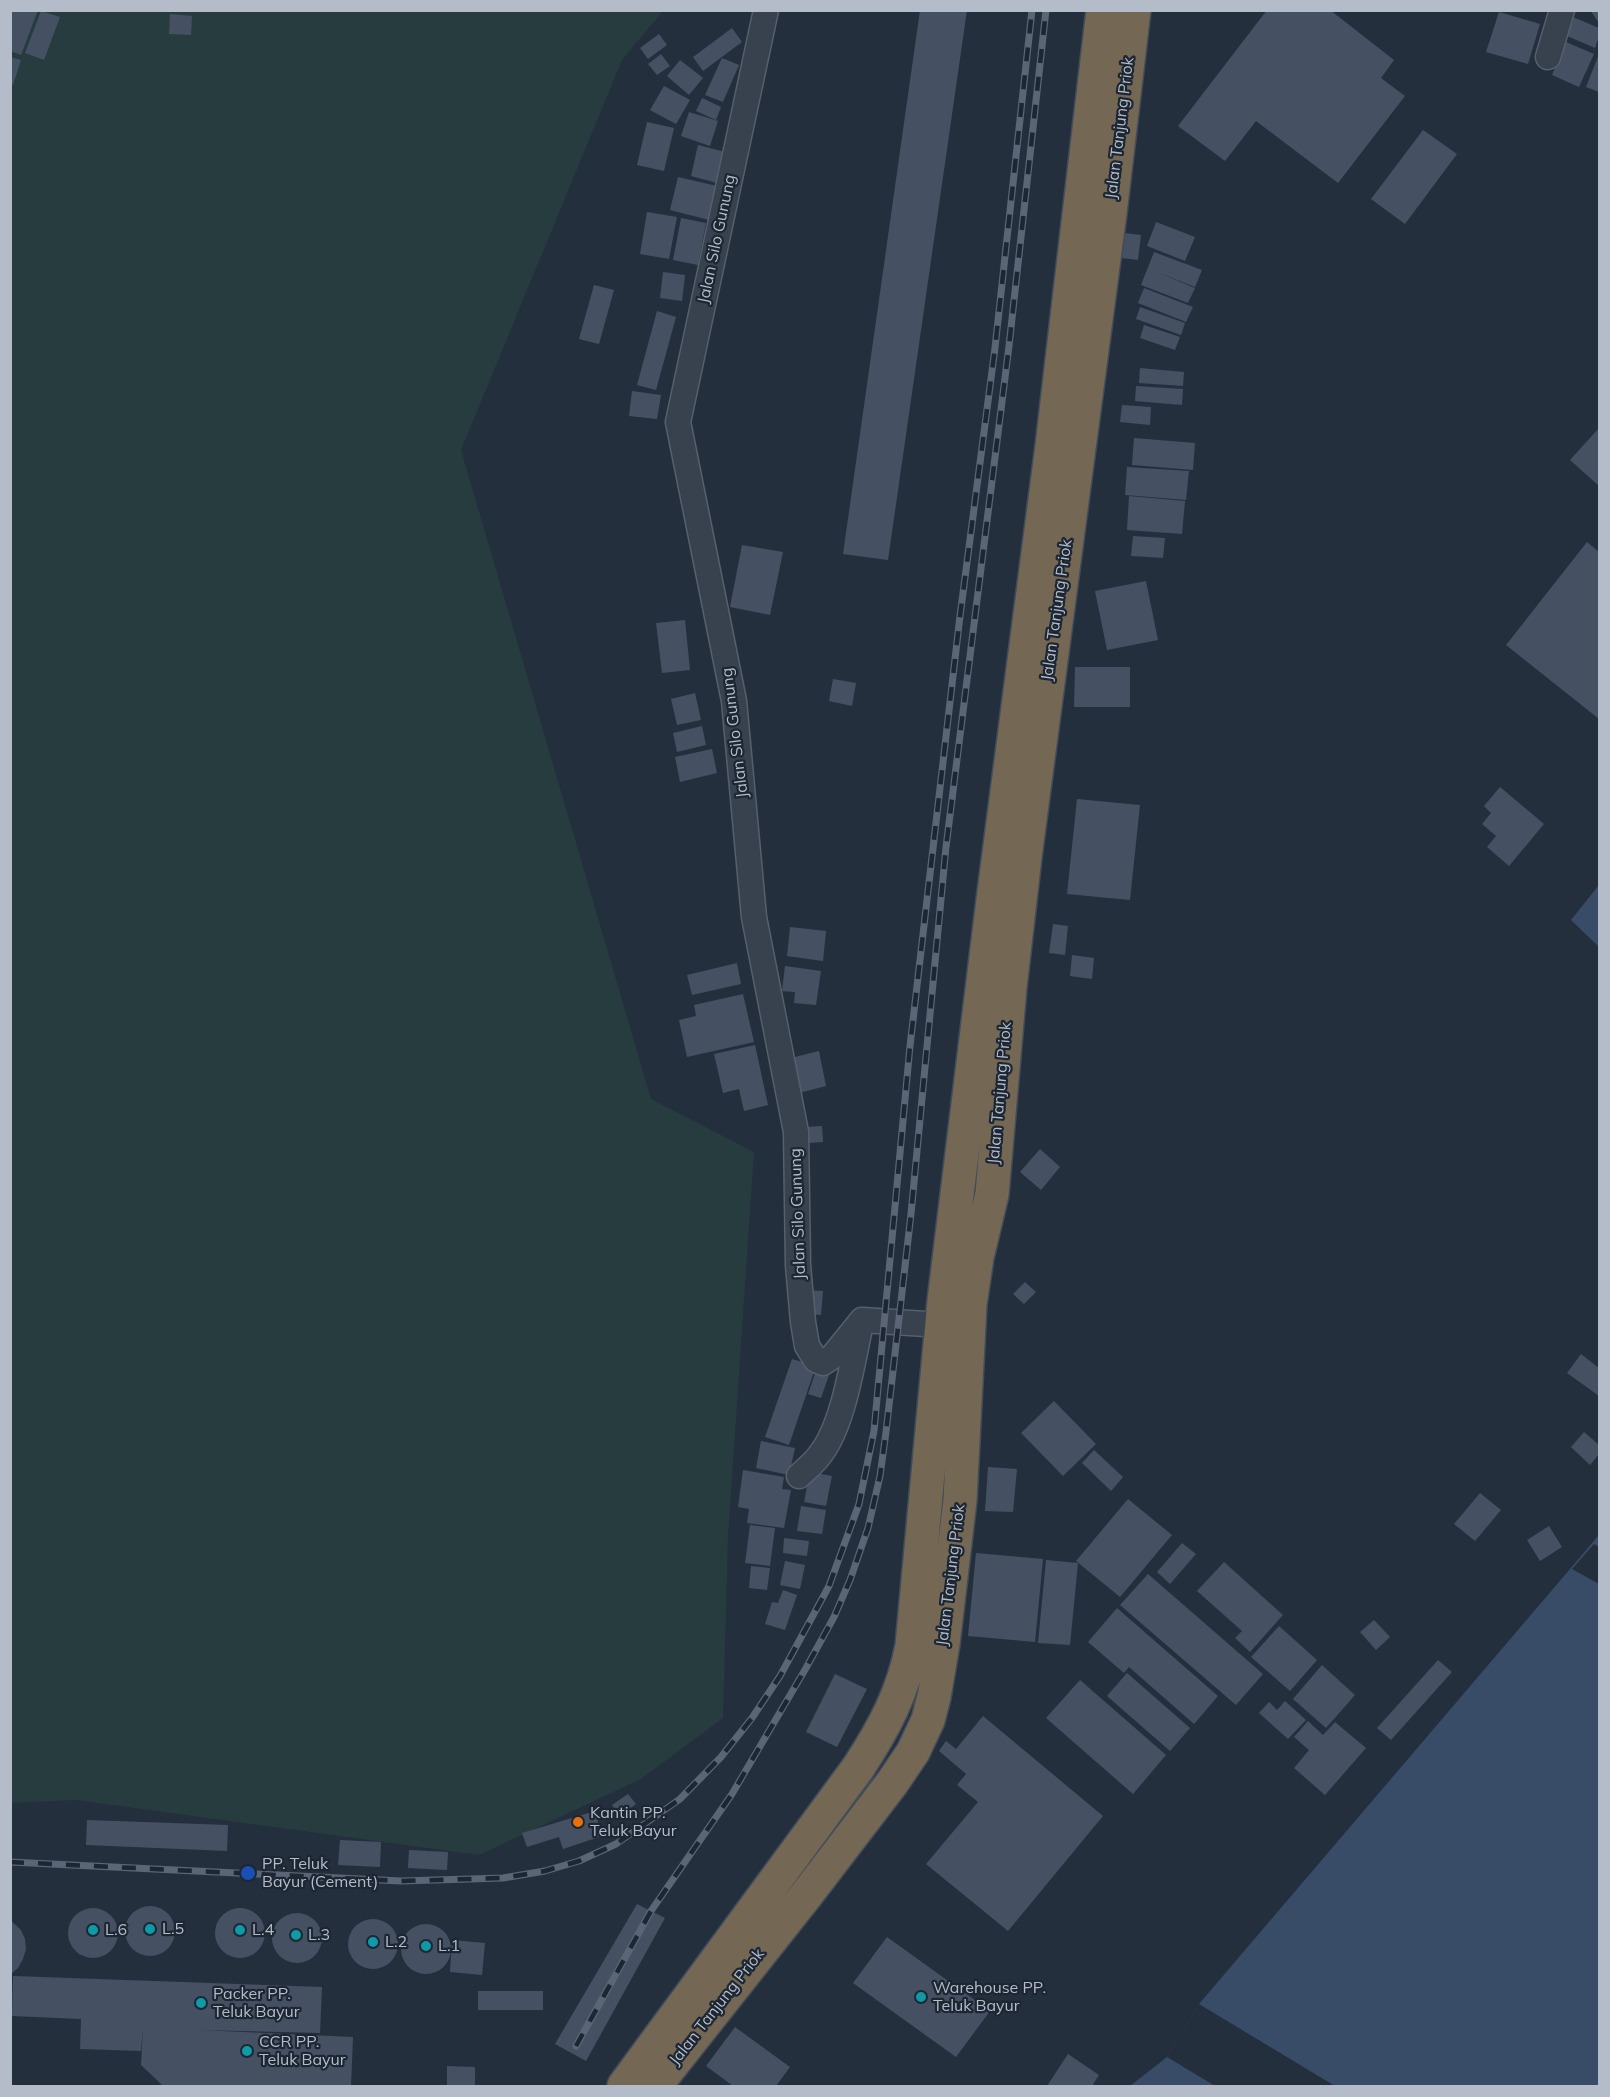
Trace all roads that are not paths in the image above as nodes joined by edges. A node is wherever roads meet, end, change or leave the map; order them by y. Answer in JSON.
{"nodes":[{"id":1,"x":766,"y":10,"type":"edge"},
{"id":2,"x":1103,"y":10,"type":"edge"},
{"id":3,"x":1134,"y":10,"type":"edge"},
{"id":4,"x":1562,"y":10,"type":"edge"},
{"id":5,"x":1548,"y":57,"type":"dead end"},
{"id":6,"x":862,"y":1320,"type":"junction"},
{"id":7,"x":942,"y":1325,"type":"junction"},
{"id":8,"x":799,"y":1476,"type":"dead end"},
{"id":9,"x":624,"y":2086,"type":"edge"},
{"id":10,"x":655,"y":2086,"type":"edge"}],
"edges":[{"from":1,"to":6,"type":"street","name":"Jalan Silo Gunung"},
{"from":2,"to":7,"type":"highway","name":"Jalan Tanjung Priok"},
{"from":3,"to":10,"type":"highway","name":"Jalan Tanjung Priok"},
{"from":4,"to":5,"type":"street"},
{"from":6,"to":7,"type":"street"},
{"from":6,"to":8,"type":"street"},
{"from":7,"to":9,"type":"highway","name":"Jalan Tanjung Priok"}]}
